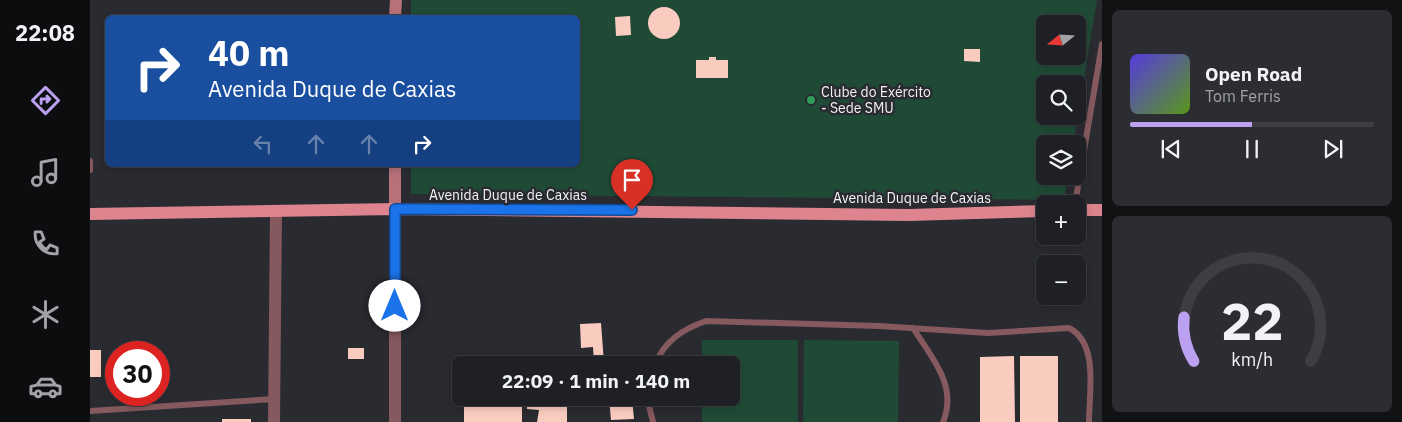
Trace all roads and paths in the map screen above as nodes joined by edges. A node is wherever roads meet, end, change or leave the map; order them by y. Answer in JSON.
{"nodes":[{"id":1,"x":396,"y":0,"type":"edge"},
{"id":2,"x":396,"y":15,"type":"edge"},
{"id":3,"x":1102,"y":44,"type":"edge"},
{"id":4,"x":90,"y":161,"type":"edge"},
{"id":5,"x":395,"y":167,"type":"edge"},
{"id":6,"x":90,"y":170,"type":"edge"},
{"id":7,"x":1077,"y":195,"type":"edge"},
{"id":8,"x":395,"y":209,"type":"junction"},
{"id":9,"x":1086,"y":210,"type":"edge"},
{"id":10,"x":1102,"y":210,"type":"edge"},
{"id":11,"x":276,"y":211,"type":"junction"},
{"id":12,"x":1036,"y":211,"type":"edge"},
{"id":13,"x":90,"y":214,"type":"edge"},
{"id":14,"x":913,"y":328,"type":"junction"},
{"id":15,"x":661,"y":356,"type":"edge"},
{"id":16,"x":274,"y":399,"type":"junction"},
{"id":17,"x":650,"y":406,"type":"edge"},
{"id":18,"x":90,"y":411,"type":"edge"},
{"id":19,"x":274,"y":422,"type":"edge"},
{"id":20,"x":395,"y":422,"type":"edge"},
{"id":21,"x":653,"y":422,"type":"edge"},
{"id":22,"x":943,"y":422,"type":"edge"},
{"id":23,"x":1089,"y":422,"type":"edge"}],
"edges":[{"from":1,"to":2,"type":"street"},
{"from":3,"to":7,"type":"lane"},
{"from":4,"to":6,"type":"lane"},
{"from":5,"to":8,"type":"street"},
{"from":8,"to":11,"type":"main road","name":"Avenida Duque de Caxias"},
{"from":8,"to":12,"type":"main road","name":"Avenida Duque de Caxias"},
{"from":8,"to":20,"type":"street"},
{"from":9,"to":10,"type":"main road"},
{"from":11,"to":13,"type":"main road","name":"Avenida Duque de Caxias"},
{"from":11,"to":16,"type":"street"},
{"from":14,"to":15,"type":"lane"},
{"from":14,"to":22,"type":"lane"},
{"from":14,"to":23,"type":"lane"},
{"from":16,"to":18,"type":"lane"},
{"from":16,"to":19,"type":"street"},
{"from":17,"to":21,"type":"lane"}]}
